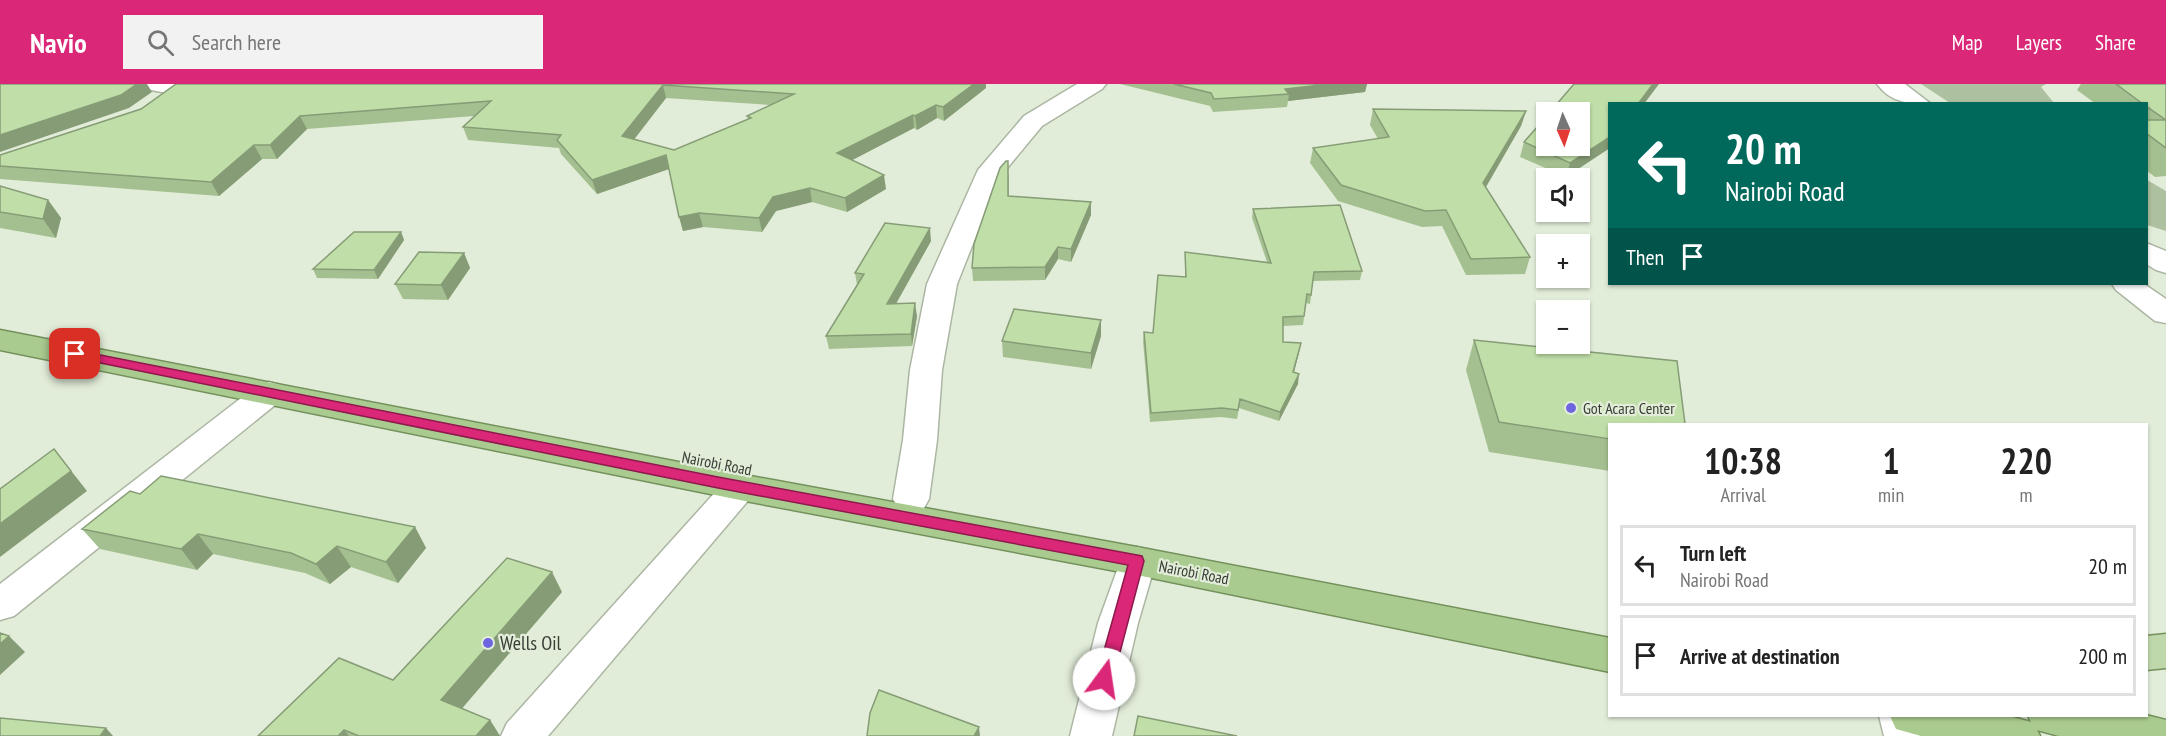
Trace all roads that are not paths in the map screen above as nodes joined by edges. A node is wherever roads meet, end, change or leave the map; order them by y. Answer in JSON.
{"nodes":[{"id":1,"x":210,"y":84,"type":"edge"},
{"id":2,"x":1094,"y":84,"type":"edge"},
{"id":3,"x":1889,"y":84,"type":"edge"},
{"id":4,"x":166,"y":86,"type":"edge"},
{"id":5,"x":1916,"y":102,"type":"edge"},
{"id":6,"x":148,"y":108,"type":"edge"},
{"id":7,"x":2148,"y":252,"type":"edge"},
{"id":8,"x":2166,"y":264,"type":"edge"},
{"id":9,"x":2127,"y":285,"type":"edge"},
{"id":10,"x":2166,"y":314,"type":"edge"},
{"id":11,"x":0,"y":327,"type":"edge"},
{"id":12,"x":0,"y":340,"type":"edge"},
{"id":13,"x":268,"y":393,"type":"junction"},
{"id":14,"x":740,"y":487,"type":"junction"},
{"id":15,"x":911,"y":499,"type":"junction"},
{"id":16,"x":1137,"y":561,"type":"junction"},
{"id":17,"x":0,"y":605,"type":"edge"},
{"id":18,"x":1608,"y":640,"type":"edge"},
{"id":19,"x":2166,"y":651,"type":"edge"},
{"id":20,"x":2148,"y":653,"type":"edge"},
{"id":21,"x":2148,"y":653,"type":"edge"},
{"id":22,"x":1608,"y":655,"type":"edge"},
{"id":23,"x":2166,"y":656,"type":"edge"},
{"id":24,"x":1900,"y":717,"type":"edge"},
{"id":25,"x":1916,"y":717,"type":"edge"},
{"id":26,"x":2054,"y":717,"type":"edge"},
{"id":27,"x":522,"y":736,"type":"edge"},
{"id":28,"x":1091,"y":736,"type":"edge"},
{"id":29,"x":1905,"y":736,"type":"edge"},
{"id":30,"x":2019,"y":736,"type":"edge"},
{"id":31,"x":2157,"y":736,"type":"edge"}],
"edges":[{"from":1,"to":4,"type":"street"},
{"from":2,"to":15,"type":"street"},
{"from":3,"to":5,"type":"street"},
{"from":4,"to":6,"type":"street"},
{"from":7,"to":8,"type":"street"},
{"from":9,"to":10,"type":"street"},
{"from":11,"to":15,"type":"highway","name":"Nairobi Road"},
{"from":12,"to":13,"type":"highway","name":"Nairobi Road"},
{"from":13,"to":14,"type":"highway","name":"Nairobi Road"},
{"from":13,"to":17,"type":"street"},
{"from":14,"to":16,"type":"highway","name":"Nairobi Road"},
{"from":14,"to":27,"type":"street"},
{"from":15,"to":18,"type":"highway","name":"Nairobi Road"},
{"from":16,"to":22,"type":"highway","name":"Nairobi Road"},
{"from":16,"to":28,"type":"street"},
{"from":19,"to":20,"type":"main road"},
{"from":21,"to":23,"type":"main road"},
{"from":24,"to":29,"type":"street"},
{"from":25,"to":30,"type":"highway"},
{"from":26,"to":31,"type":"highway"}]}
